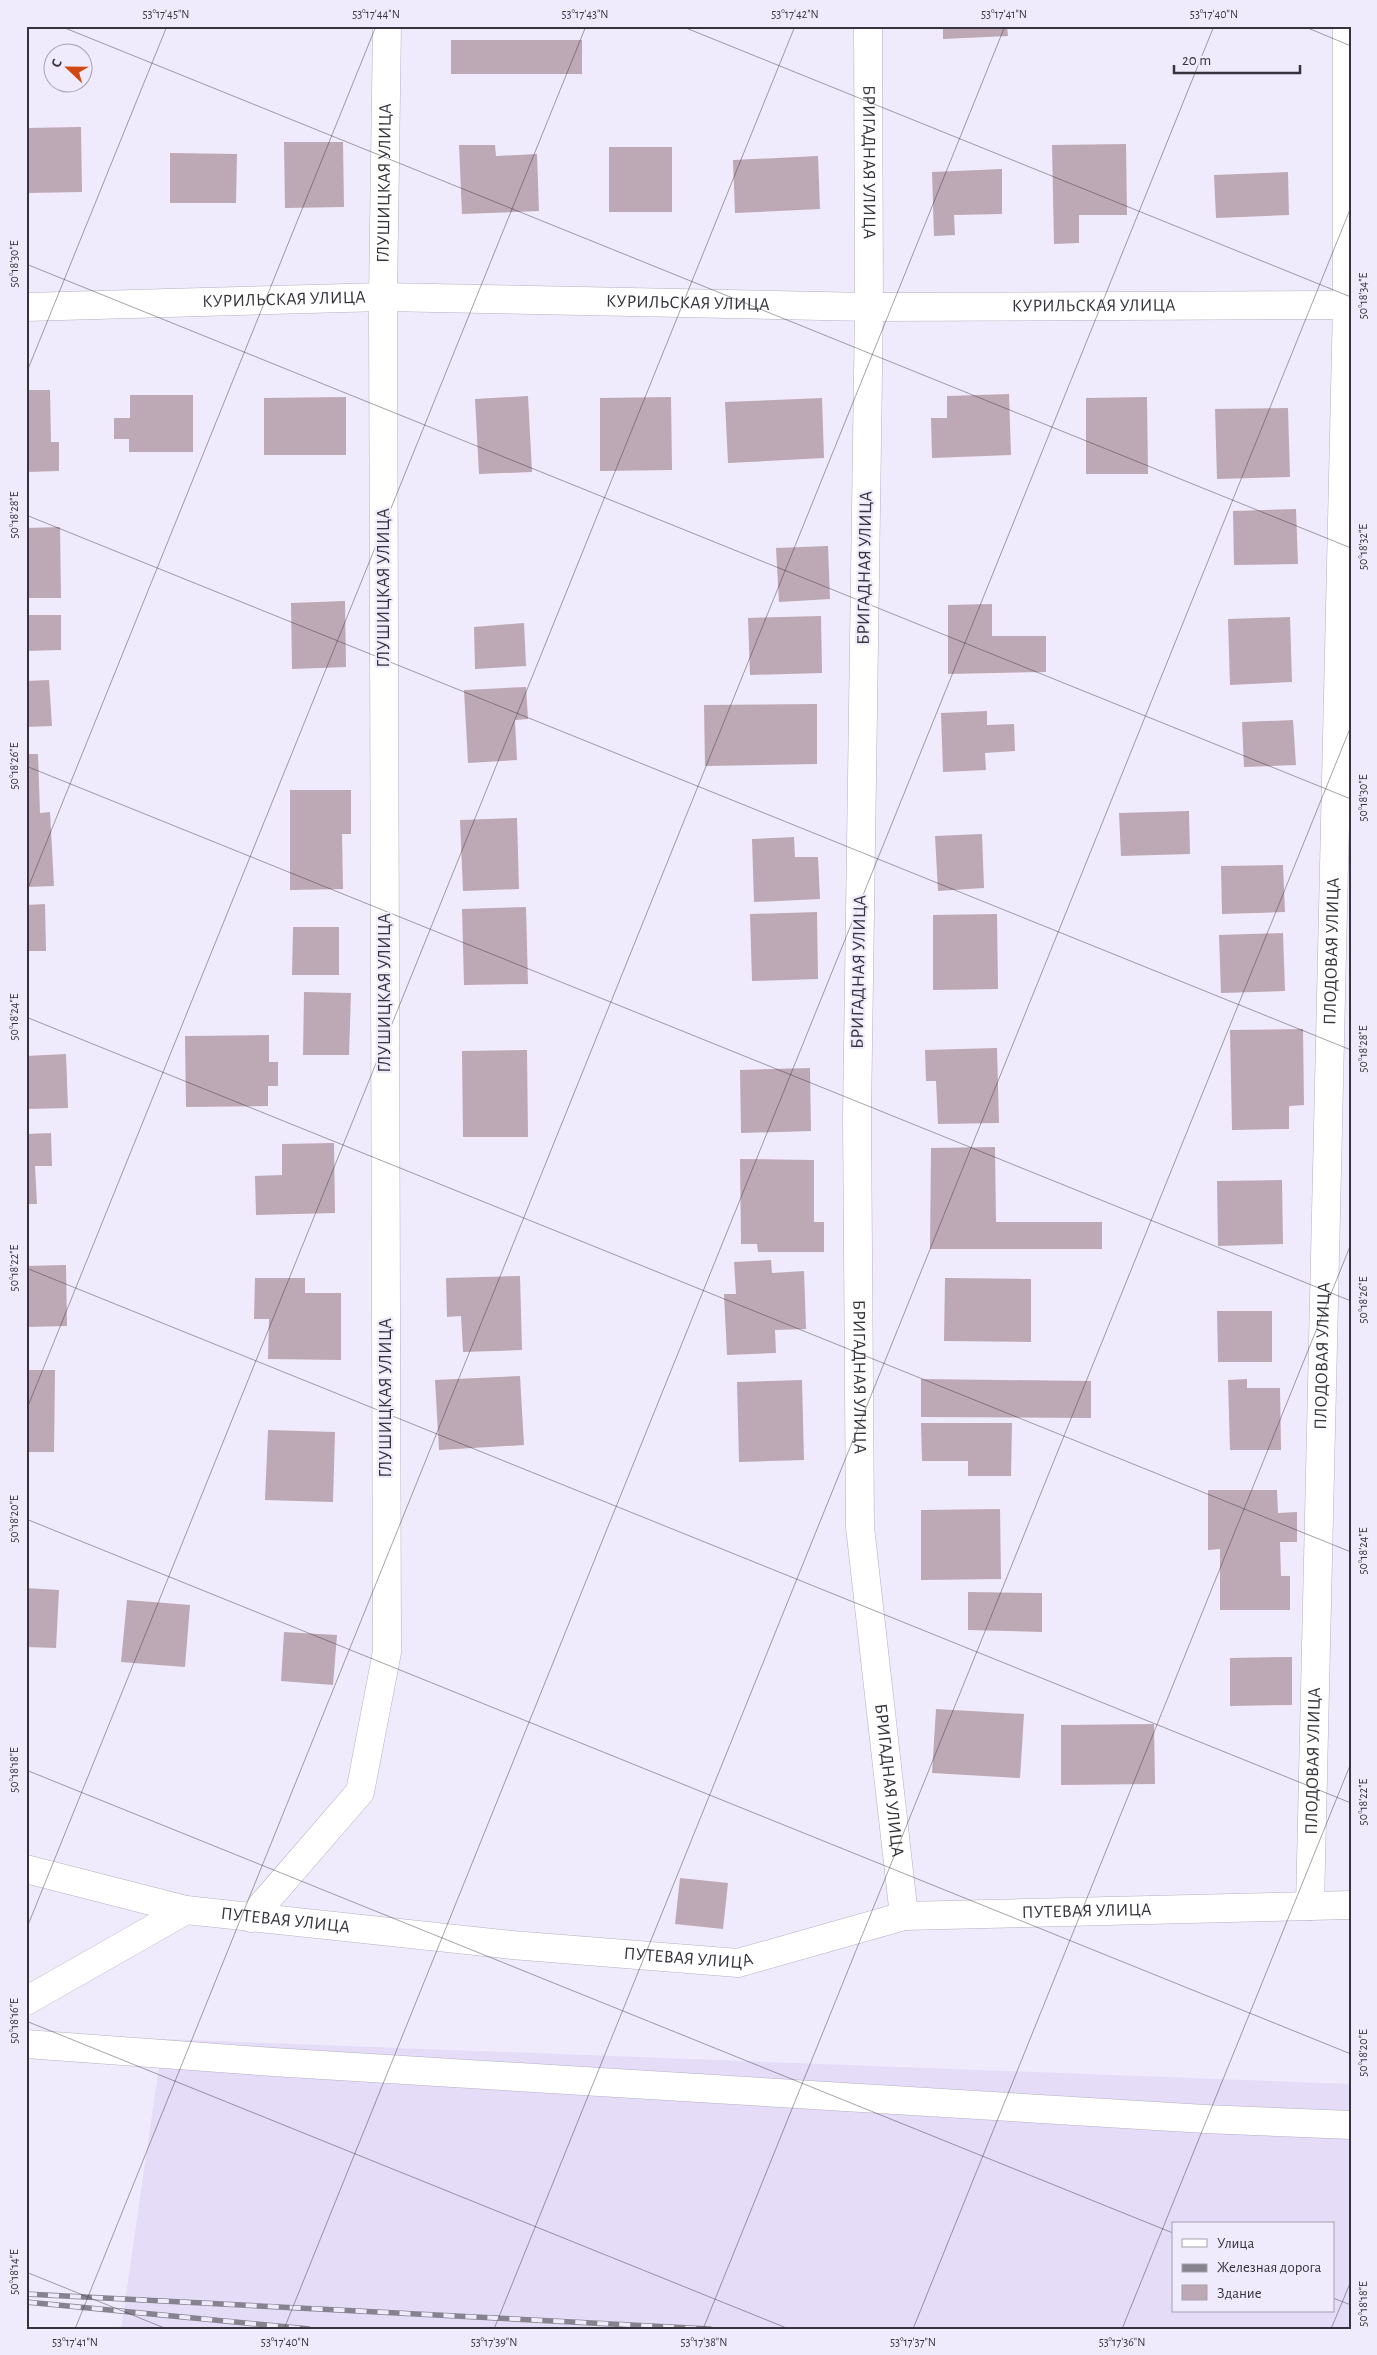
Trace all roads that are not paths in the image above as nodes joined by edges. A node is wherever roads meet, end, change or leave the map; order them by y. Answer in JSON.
{"nodes":[{"id":1,"x":387,"y":26,"type":"edge"},
{"id":2,"x":868,"y":26,"type":"edge"},
{"id":3,"x":1347,"y":26,"type":"edge"},
{"id":4,"x":383,"y":297,"type":"junction"},
{"id":5,"x":1349,"y":305,"type":"edge"},
{"id":6,"x":869,"y":306,"type":"junction"},
{"id":7,"x":26,"y":307,"type":"edge"},
{"id":8,"x":26,"y":1869,"type":"edge"},
{"id":9,"x":1351,"y":1905,"type":"edge"},
{"id":10,"x":1310,"y":1906,"type":"junction"},
{"id":11,"x":186,"y":1910,"type":"junction"},
{"id":12,"x":904,"y":1916,"type":"junction"},
{"id":13,"x":251,"y":1918,"type":"junction"},
{"id":14,"x":26,"y":2001,"type":"edge"},
{"id":15,"x":26,"y":2044,"type":"edge"},
{"id":16,"x":1351,"y":2125,"type":"edge"}],
"edges":[{"from":1,"to":4,"type":"street","name":"ГЛУШИЦКАЯ УЛИЦА"},
{"from":2,"to":6,"type":"street","name":"БРИГАДНАЯ УЛИЦА"},
{"from":3,"to":5,"type":"street","name":"ПЛОДОВАЯ УЛИЦА"},
{"from":4,"to":6,"type":"street","name":"КУРИЛЬСКАЯ УЛИЦА"},
{"from":4,"to":7,"type":"street","name":"КУРИЛЬСКАЯ УЛИЦА"},
{"from":4,"to":13,"type":"street","name":"ГЛУШИЦКАЯ УЛИЦА"},
{"from":5,"to":6,"type":"street","name":"КУРИЛЬСКАЯ УЛИЦА"},
{"from":5,"to":10,"type":"street","name":"ПЛОДОВАЯ УЛИЦА"},
{"from":6,"to":12,"type":"street","name":"БРИГАДНАЯ УЛИЦА"},
{"from":8,"to":11,"type":"street","name":"ПУТЕВАЯ УЛИЦА"},
{"from":9,"to":10,"type":"street","name":"ПУТЕВАЯ УЛИЦА"},
{"from":10,"to":12,"type":"street","name":"ПУТЕВАЯ УЛИЦА"},
{"from":11,"to":13,"type":"street","name":"ПУТЕВАЯ УЛИЦА"},
{"from":11,"to":14,"type":"street"},
{"from":12,"to":13,"type":"street","name":"ПУТЕВАЯ УЛИЦА"},
{"from":15,"to":16,"type":"street"}]}
